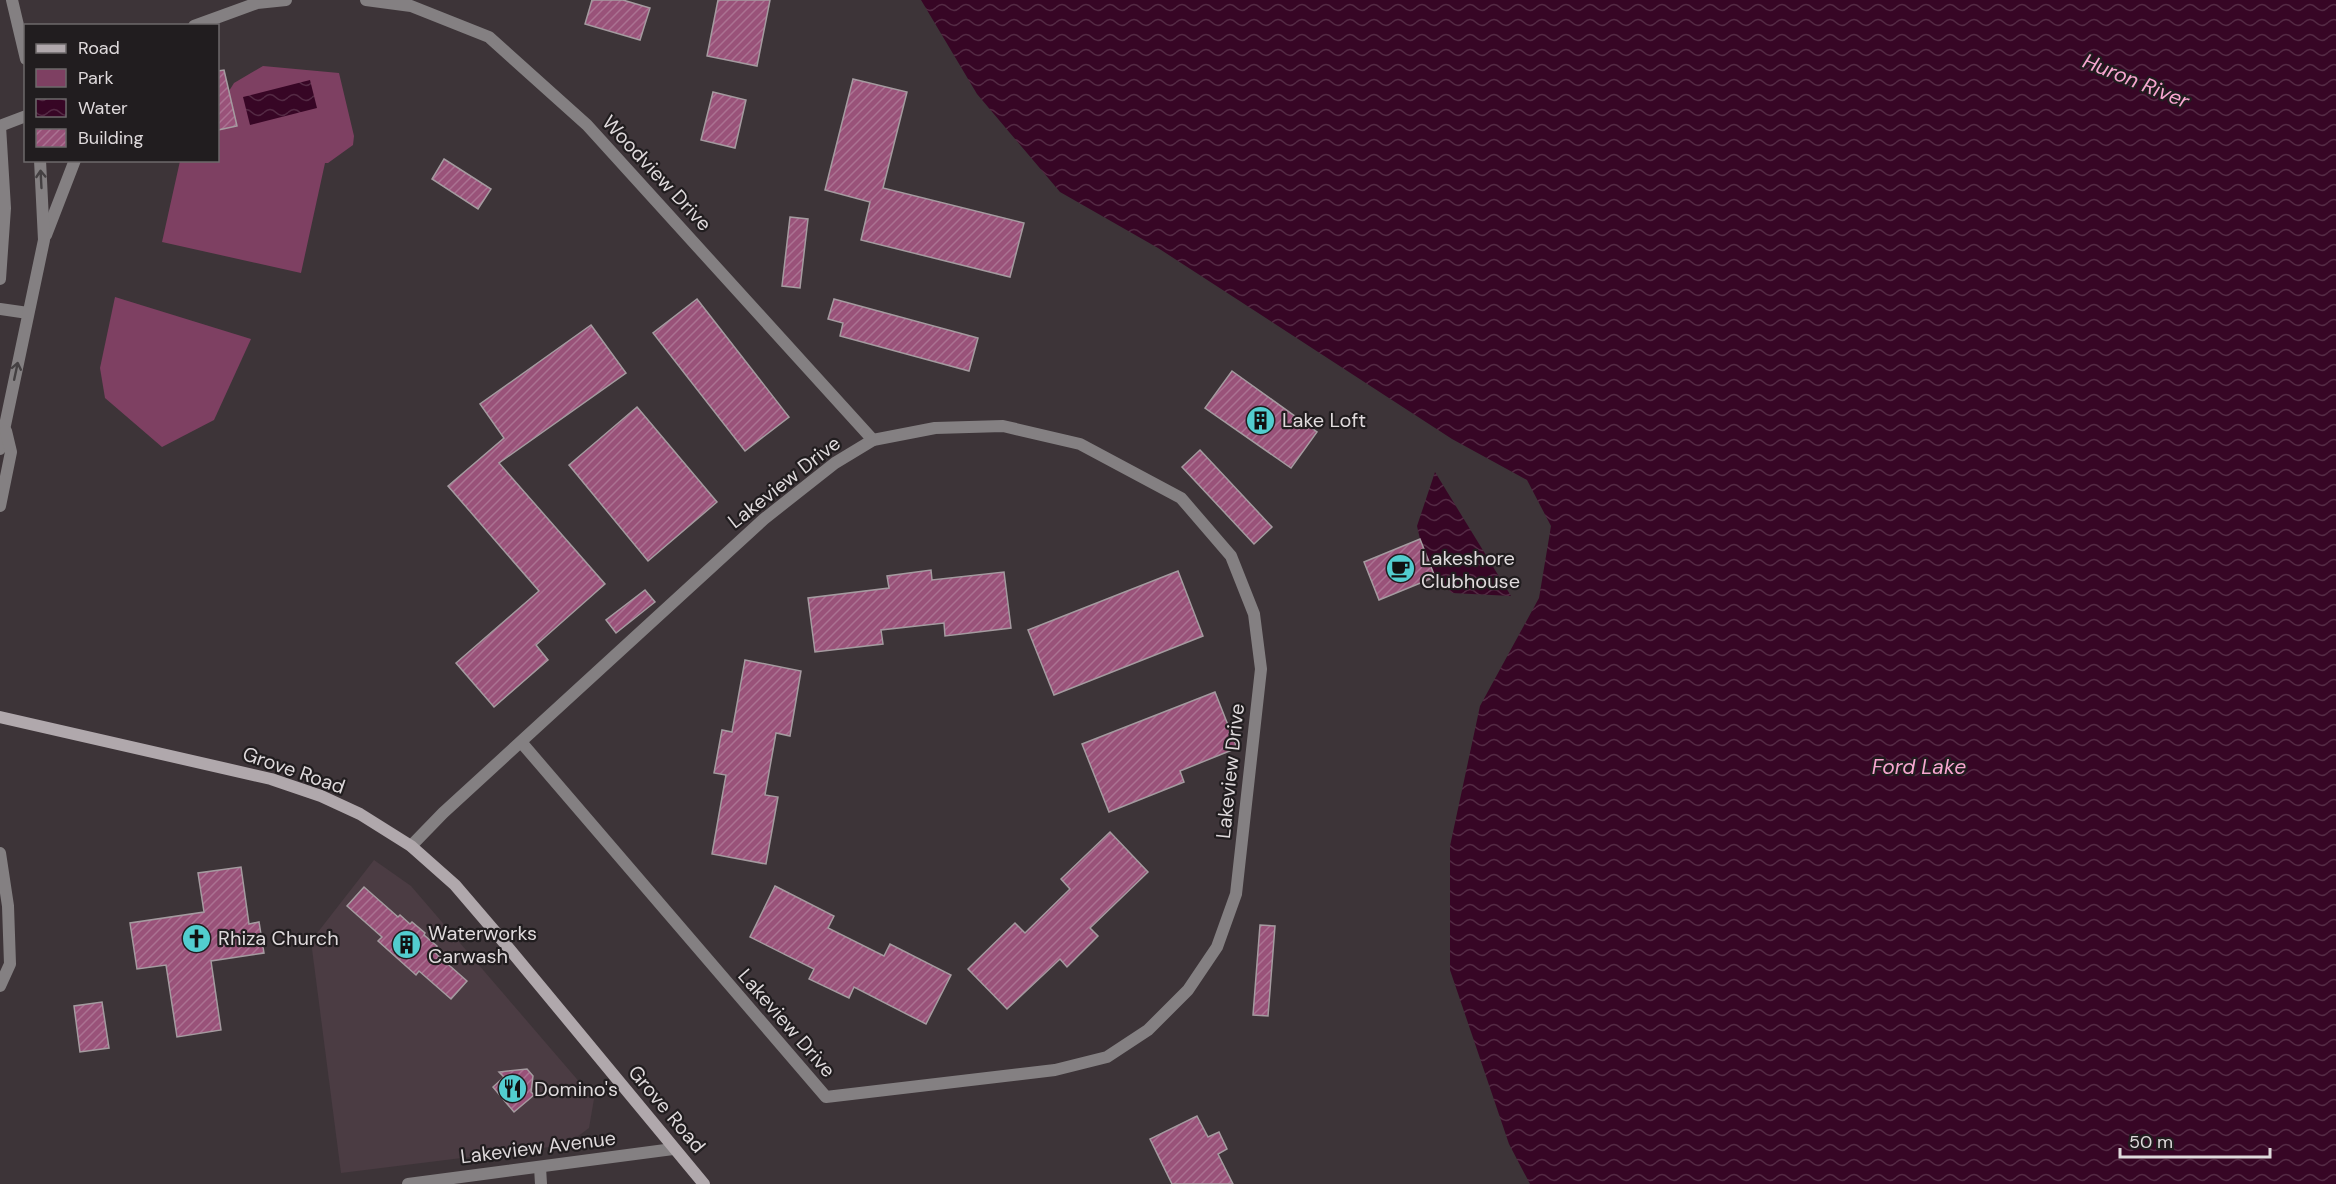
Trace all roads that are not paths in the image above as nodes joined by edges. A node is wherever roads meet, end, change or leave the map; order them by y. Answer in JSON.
{"nodes":[{"id":1,"x":12,"y":0,"type":"edge"},
{"id":2,"x":286,"y":0,"type":"edge"},
{"id":3,"x":366,"y":0,"type":"edge"},
{"id":4,"x":199,"y":24,"type":"edge"},
{"id":5,"x":24,"y":51,"type":"edge"},
{"id":6,"x":24,"y":118,"type":"edge"},
{"id":7,"x":0,"y":126,"type":"edge"},
{"id":8,"x":40,"y":162,"type":"edge"},
{"id":9,"x":74,"y":162,"type":"edge"},
{"id":10,"x":44,"y":240,"type":"junction"},
{"id":11,"x":0,"y":279,"type":"edge"},
{"id":12,"x":0,"y":309,"type":"edge"},
{"id":13,"x":28,"y":313,"type":"junction"},
{"id":14,"x":4,"y":427,"type":"junction"},
{"id":15,"x":873,"y":440,"type":"junction"},
{"id":16,"x":0,"y":449,"type":"edge"},
{"id":17,"x":0,"y":507,"type":"edge"},
{"id":18,"x":0,"y":717,"type":"edge"},
{"id":19,"x":521,"y":742,"type":"junction"},
{"id":20,"x":411,"y":846,"type":"junction"},
{"id":21,"x":0,"y":853,"type":"edge"},
{"id":22,"x":0,"y":986,"type":"edge"},
{"id":23,"x":674,"y":1149,"type":"junction"},
{"id":24,"x":540,"y":1167,"type":"junction"},
{"id":25,"x":408,"y":1184,"type":"edge"},
{"id":26,"x":541,"y":1184,"type":"edge"},
{"id":27,"x":704,"y":1184,"type":"edge"}],
"edges":[{"from":1,"to":5,"type":"street"},
{"from":2,"to":4,"type":"street"},
{"from":3,"to":15,"type":"street","name":"Woodview Drive"},
{"from":6,"to":7,"type":"street"},
{"from":7,"to":11,"type":"street"},
{"from":10,"to":8,"type":"street","one_way":true},
{"from":9,"to":10,"type":"street"},
{"from":10,"to":13,"type":"street"},
{"from":12,"to":13,"type":"street"},
{"from":14,"to":13,"type":"street","one_way":true},
{"from":14,"to":16,"type":"street"},
{"from":14,"to":17,"type":"street"},
{"from":15,"to":19,"type":"street","name":"Lakeview Drive"},
{"from":15,"to":19,"type":"street","name":"Lakeview Drive"},
{"from":18,"to":20,"type":"main road","name":"Grove Road"},
{"from":19,"to":20,"type":"street"},
{"from":20,"to":23,"type":"main road","name":"Grove Road"},
{"from":21,"to":22,"type":"street"},
{"from":23,"to":24,"type":"street","name":"Lakeview Avenue"},
{"from":23,"to":27,"type":"main road","name":"Grove Road"},
{"from":24,"to":25,"type":"street","name":"Lakeview Avenue"},
{"from":24,"to":26,"type":"street"}]}
